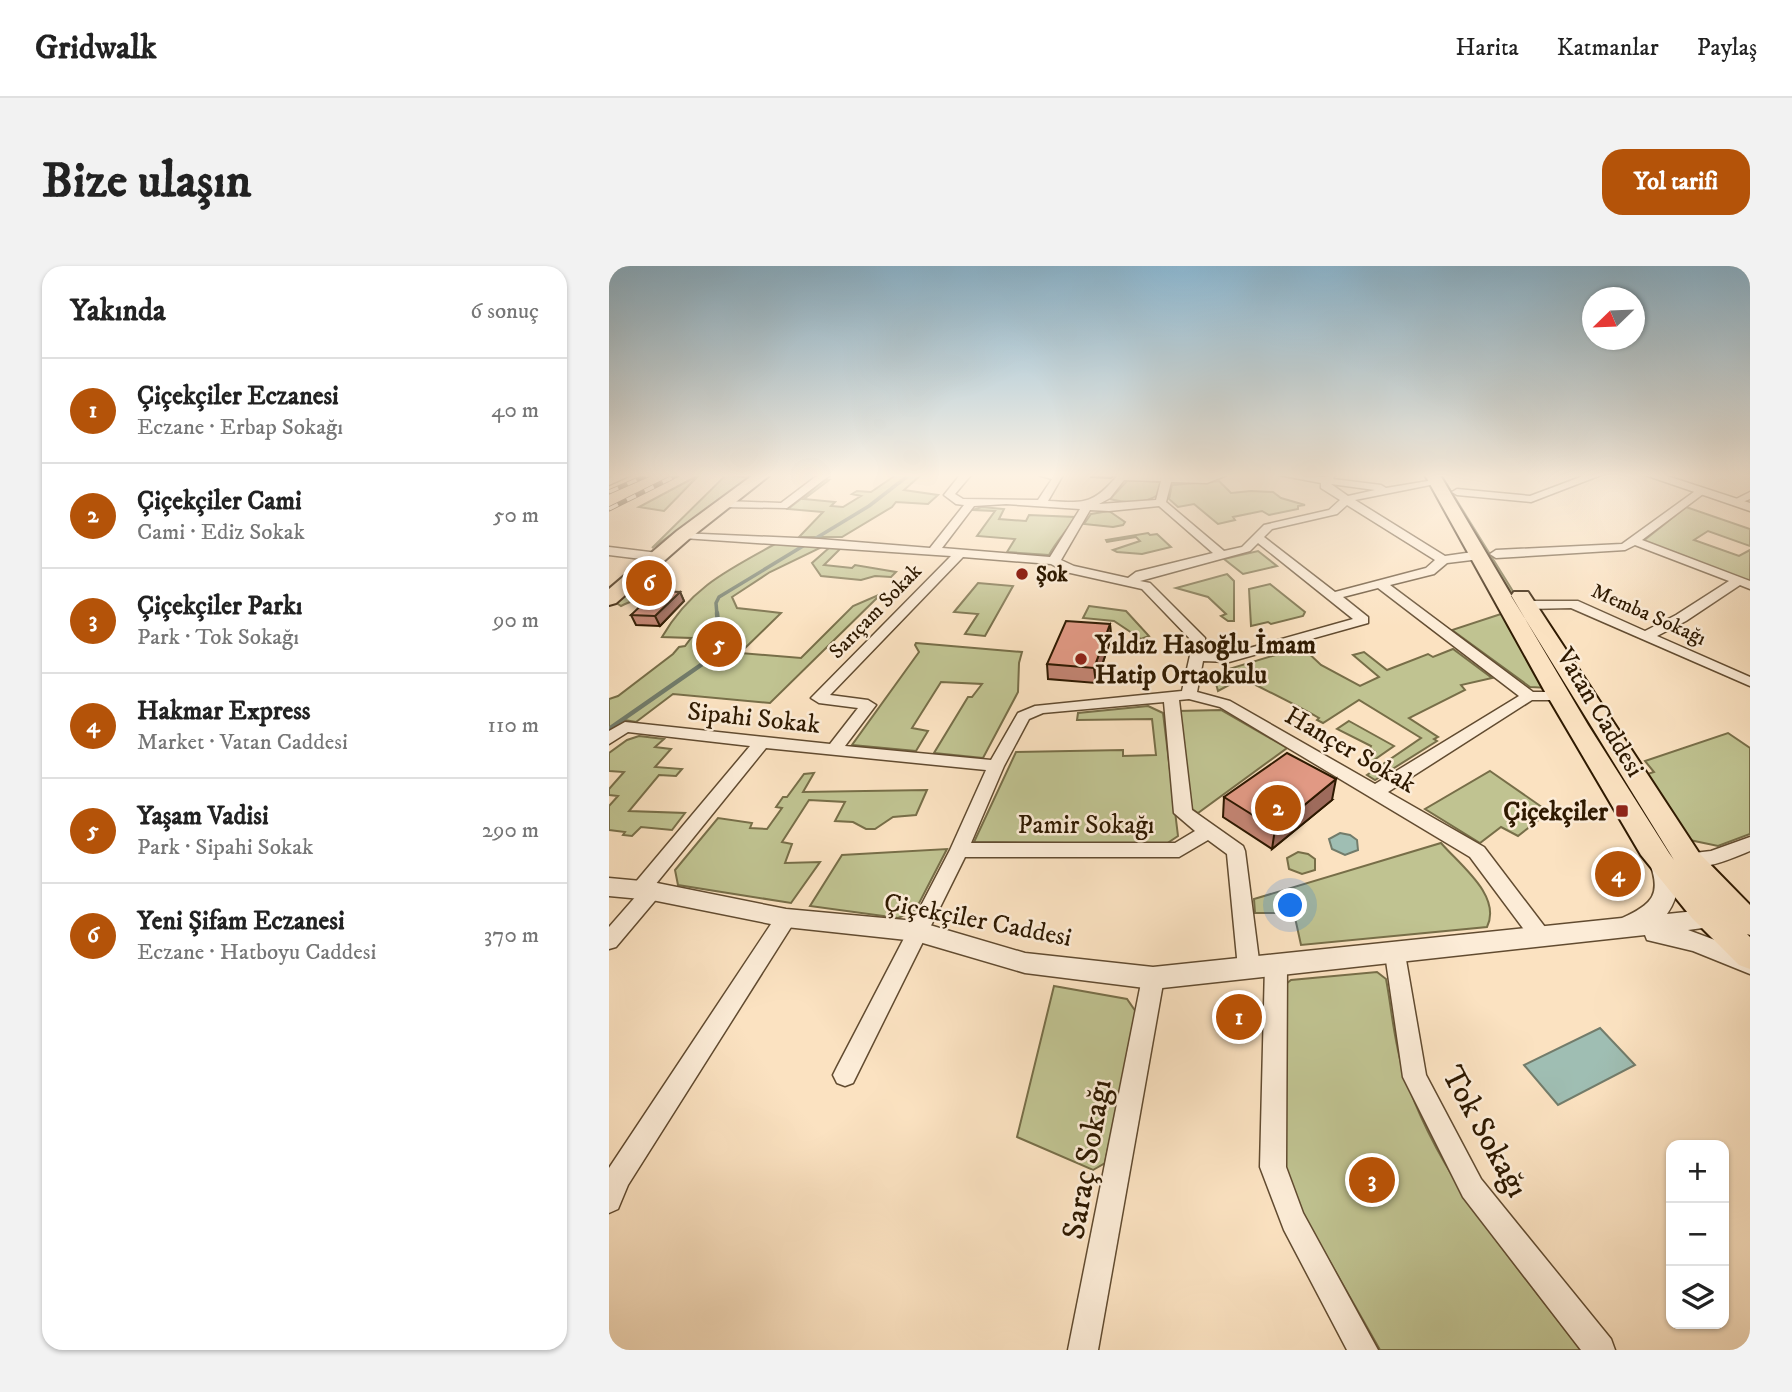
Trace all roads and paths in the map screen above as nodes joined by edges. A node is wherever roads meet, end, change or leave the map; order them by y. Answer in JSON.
{"nodes":[{"id":1,"x":695,"y":526,"type":"edge"},
{"id":2,"x":953,"y":526,"type":"edge"},
{"id":3,"x":1075,"y":526,"type":"edge"},
{"id":4,"x":1187,"y":526,"type":"edge"},
{"id":5,"x":1274,"y":526,"type":"edge"},
{"id":6,"x":1389,"y":526,"type":"edge"},
{"id":7,"x":1470,"y":526,"type":"edge"},
{"id":8,"x":1656,"y":526,"type":"edge"},
{"id":9,"x":683,"y":535,"type":"junction"},
{"id":10,"x":1257,"y":537,"type":"junction"},
{"id":11,"x":1635,"y":541,"type":"junction"},
{"id":12,"x":609,"y":551,"type":"edge"},
{"id":13,"x":933,"y":552,"type":"junction"},
{"id":14,"x":960,"y":554,"type":"junction"},
{"id":15,"x":1222,"y":555,"type":"junction"},
{"id":16,"x":1488,"y":555,"type":"junction"},
{"id":17,"x":658,"y":557,"type":"junction"},
{"id":18,"x":1443,"y":560,"type":"junction"},
{"id":19,"x":1054,"y":561,"type":"junction"},
{"id":20,"x":1130,"y":582,"type":"junction"},
{"id":21,"x":1744,"y":583,"type":"edge"},
{"id":22,"x":1381,"y":584,"type":"junction"},
{"id":23,"x":1333,"y":596,"type":"junction"},
{"id":24,"x":609,"y":600,"type":"edge"},
{"id":25,"x":1527,"y":605,"type":"junction"},
{"id":26,"x":1646,"y":636,"type":"junction"},
{"id":27,"x":1199,"y":657,"type":"junction"},
{"id":28,"x":1750,"y":681,"type":"edge"},
{"id":29,"x":1189,"y":695,"type":"junction"},
{"id":30,"x":1171,"y":696,"type":"junction"},
{"id":31,"x":1529,"y":696,"type":"junction"},
{"id":32,"x":1557,"y":696,"type":"junction"},
{"id":33,"x":819,"y":698,"type":"joint"},
{"id":34,"x":609,"y":739,"type":"edge"},
{"id":35,"x":762,"y":742,"type":"junction"},
{"id":36,"x":834,"y":750,"type":"junction"},
{"id":37,"x":996,"y":766,"type":"junction"},
{"id":38,"x":1377,"y":791,"type":"junction"},
{"id":39,"x":1208,"y":831,"type":"junction"},
{"id":40,"x":1750,"y":844,"type":"edge"},
{"id":41,"x":959,"y":850,"type":"junction"},
{"id":42,"x":1659,"y":860,"type":"junction"},
{"id":43,"x":1689,"y":860,"type":"junction"},
{"id":44,"x":609,"y":887,"type":"edge"},
{"id":45,"x":647,"y":890,"type":"junction"},
{"id":46,"x":786,"y":918,"type":"junction"},
{"id":47,"x":1745,"y":919,"type":"edge"},
{"id":48,"x":1712,"y":920,"type":"junction"},
{"id":49,"x":916,"y":931,"type":"junction"},
{"id":50,"x":1609,"y":931,"type":"junction"},
{"id":51,"x":1541,"y":937,"type":"junction"},
{"id":52,"x":609,"y":942,"type":"edge"},
{"id":53,"x":1395,"y":954,"type":"junction"},
{"id":54,"x":1750,"y":956,"type":"edge"},
{"id":55,"x":1750,"y":964,"type":"edge"},
{"id":56,"x":1276,"y":965,"type":"junction"},
{"id":57,"x":1249,"y":968,"type":"junction"},
{"id":58,"x":1153,"y":978,"type":"junction"},
{"id":59,"x":845,"y":1075,"type":"dead end"},
{"id":60,"x":609,"y":1200,"type":"edge"},
{"id":61,"x":1083,"y":1350,"type":"edge"},
{"id":62,"x":1363,"y":1350,"type":"edge"},
{"id":63,"x":1600,"y":1350,"type":"edge"}],
"edges":[{"from":1,"to":9,"type":"main road"},
{"from":2,"to":13,"type":"street","name":"Sarıçam Sokak"},
{"from":3,"to":19,"type":"street"},
{"from":4,"to":15,"type":"street"},
{"from":5,"to":10,"type":"street"},
{"from":6,"to":18,"type":"street"},
{"from":7,"to":16,"type":"main road","name":"Vatan Caddesi"},
{"from":8,"to":11,"type":"street"},
{"from":9,"to":13,"type":"street"},
{"from":9,"to":17,"type":"main road"},
{"from":10,"to":15,"type":"street"},
{"from":10,"to":23,"type":"street"},
{"from":11,"to":16,"type":"street"},
{"from":11,"to":21,"type":"street"},
{"from":12,"to":17,"type":"street"},
{"from":13,"to":14,"type":"street"},
{"from":14,"to":19,"type":"street"},
{"from":14,"to":33,"type":"street","name":"Sarıçam Sokak"},
{"from":15,"to":20,"type":"street"},
{"from":16,"to":18,"type":"street"},
{"from":16,"to":25,"type":"main road","name":"Vatan Caddesi"},
{"from":16,"to":32,"type":"main road","name":"Vatan Caddesi"},
{"from":17,"to":24,"type":"main road"},
{"from":18,"to":22,"type":"street"},
{"from":19,"to":20,"type":"street"},
{"from":20,"to":27,"type":"street"},
{"from":21,"to":26,"type":"street"},
{"from":22,"to":23,"type":"street"},
{"from":22,"to":31,"type":"street"},
{"from":23,"to":27,"type":"street"},
{"from":25,"to":26,"type":"street","name":"Memba Sokağı"},
{"from":25,"to":43,"type":"main road","name":"Vatan Caddesi"},
{"from":26,"to":28,"type":"street","name":"Memba Sokağı"},
{"from":27,"to":29,"type":"street"},
{"from":29,"to":30,"type":"street","name":"Hançer Sokak"},
{"from":29,"to":38,"type":"street","name":"Hançer Sokak"},
{"from":30,"to":37,"type":"street","name":"Hançer Sokak"},
{"from":30,"to":39,"type":"street"},
{"from":31,"to":32,"type":"street"},
{"from":31,"to":38,"type":"street"},
{"from":32,"to":42,"type":"main road","name":"Vatan Caddesi"},
{"from":33,"to":36,"type":"street","name":"Sipahi Sokak"},
{"from":34,"to":35,"type":"street","name":"Sipahi Sokak"},
{"from":35,"to":36,"type":"street","name":"Sipahi Sokak"},
{"from":35,"to":45,"type":"street"},
{"from":36,"to":37,"type":"street"},
{"from":37,"to":41,"type":"street","name":"Hançer Sokak"},
{"from":38,"to":51,"type":"street","name":"Hançer Sokak"},
{"from":39,"to":41,"type":"street","name":"Pamir Sokağı"},
{"from":39,"to":57,"type":"street"},
{"from":40,"to":43,"type":"street"},
{"from":41,"to":49,"type":"street","name":"Hançer Sokak"},
{"from":42,"to":43,"type":"street"},
{"from":42,"to":48,"type":"main road","name":"Vatan Caddesi"},
{"from":42,"to":50,"type":"street"},
{"from":43,"to":47,"type":"main road","name":"Vatan Caddesi"},
{"from":44,"to":45,"type":"street","name":"Çiçekçiler Caddesi"},
{"from":45,"to":46,"type":"street","name":"Çiçekçiler Caddesi"},
{"from":45,"to":52,"type":"street"},
{"from":46,"to":49,"type":"street","name":"Çiçekçiler Caddesi"},
{"from":46,"to":60,"type":"street"},
{"from":47,"to":48,"type":"street","name":"Çiçekçiler Caddesi"},
{"from":48,"to":50,"type":"street","name":"Çiçekçiler Caddesi"},
{"from":48,"to":54,"type":"main road","name":"Vatan Caddesi"},
{"from":49,"to":58,"type":"street","name":"Çiçekçiler Caddesi"},
{"from":49,"to":59,"type":"street","name":"Hançer Sokak"},
{"from":50,"to":51,"type":"street","name":"Çiçekçiler Caddesi"},
{"from":50,"to":55,"type":"street"},
{"from":51,"to":53,"type":"street","name":"Çiçekçiler Caddesi"},
{"from":53,"to":56,"type":"street","name":"Çiçekçiler Caddesi"},
{"from":53,"to":63,"type":"street","name":"Tok Sokağı"},
{"from":56,"to":57,"type":"street","name":"Çiçekçiler Caddesi"},
{"from":56,"to":62,"type":"street"},
{"from":57,"to":58,"type":"street","name":"Çiçekçiler Caddesi"},
{"from":58,"to":61,"type":"street","name":"Saraç Sokağı"}]}
